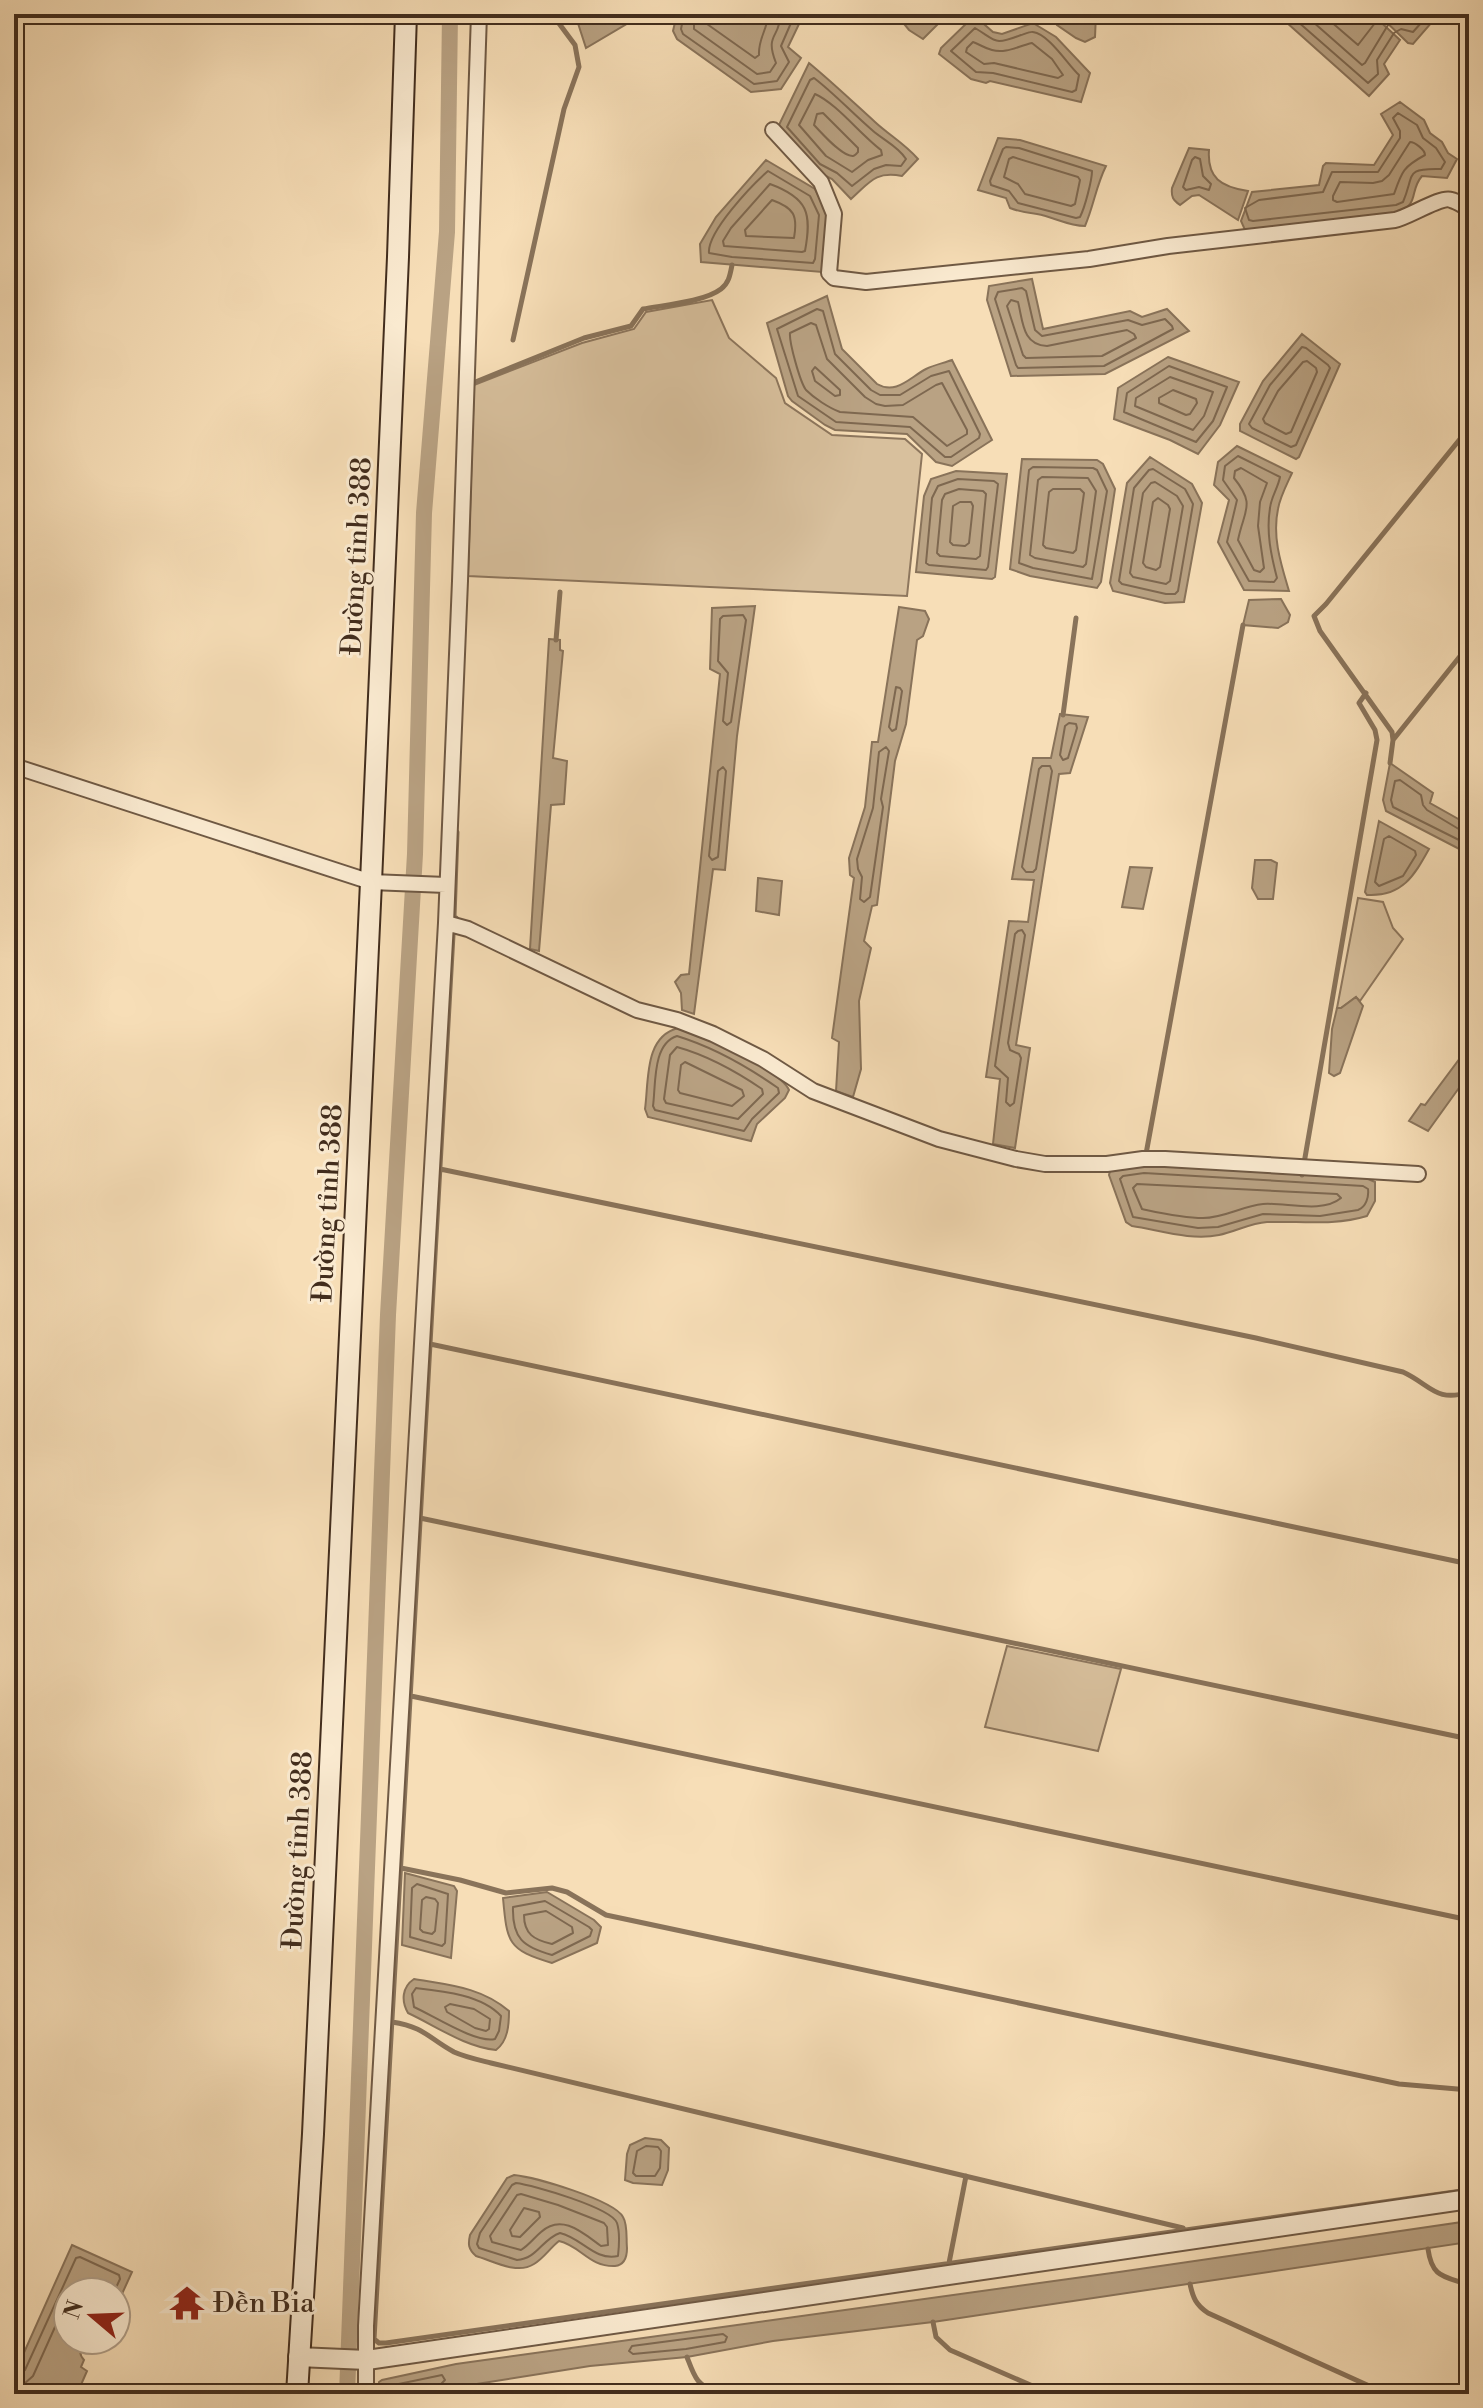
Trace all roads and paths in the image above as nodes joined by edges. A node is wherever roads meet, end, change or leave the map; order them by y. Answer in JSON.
{"nodes":[{"id":1,"x":21,"y":14,"type":"edge"},
{"id":2,"x":406,"y":14,"type":"edge"},
{"id":3,"x":479,"y":14,"type":"edge"},
{"id":4,"x":14,"y":22,"type":"edge"},
{"id":5,"x":773,"y":130,"type":"dead end"},
{"id":6,"x":1469,"y":209,"type":"edge"},
{"id":7,"x":14,"y":766,"type":"edge"},
{"id":8,"x":375,"y":882,"type":"junction"},
{"id":9,"x":444,"y":885,"type":"junction"},
{"id":10,"x":446,"y":923,"type":"junction"},
{"id":11,"x":1418,"y":1174,"type":"dead end"},
{"id":12,"x":1469,"y":2199,"type":"edge"},
{"id":13,"x":305,"y":2357,"type":"junction"},
{"id":14,"x":363,"y":2360,"type":"junction"},
{"id":15,"x":297,"y":2394,"type":"edge"},
{"id":16,"x":366,"y":2394,"type":"edge"}],
"edges":[{"from":1,"to":4,"type":"street"},
{"from":2,"to":8,"type":"main road","name":"Đường tỉnh 388"},
{"from":3,"to":9,"type":"street"},
{"from":5,"to":6,"type":"street"},
{"from":7,"to":8,"type":"street"},
{"from":8,"to":9,"type":"street"},
{"from":8,"to":13,"type":"main road","name":"Đường tỉnh 388"},
{"from":9,"to":10,"type":"street"},
{"from":10,"to":11,"type":"street"},
{"from":10,"to":14,"type":"street"},
{"from":12,"to":14,"type":"street"},
{"from":13,"to":14,"type":"street"},
{"from":13,"to":15,"type":"main road","name":"Đường tỉnh 388"},
{"from":14,"to":16,"type":"street"}]}
